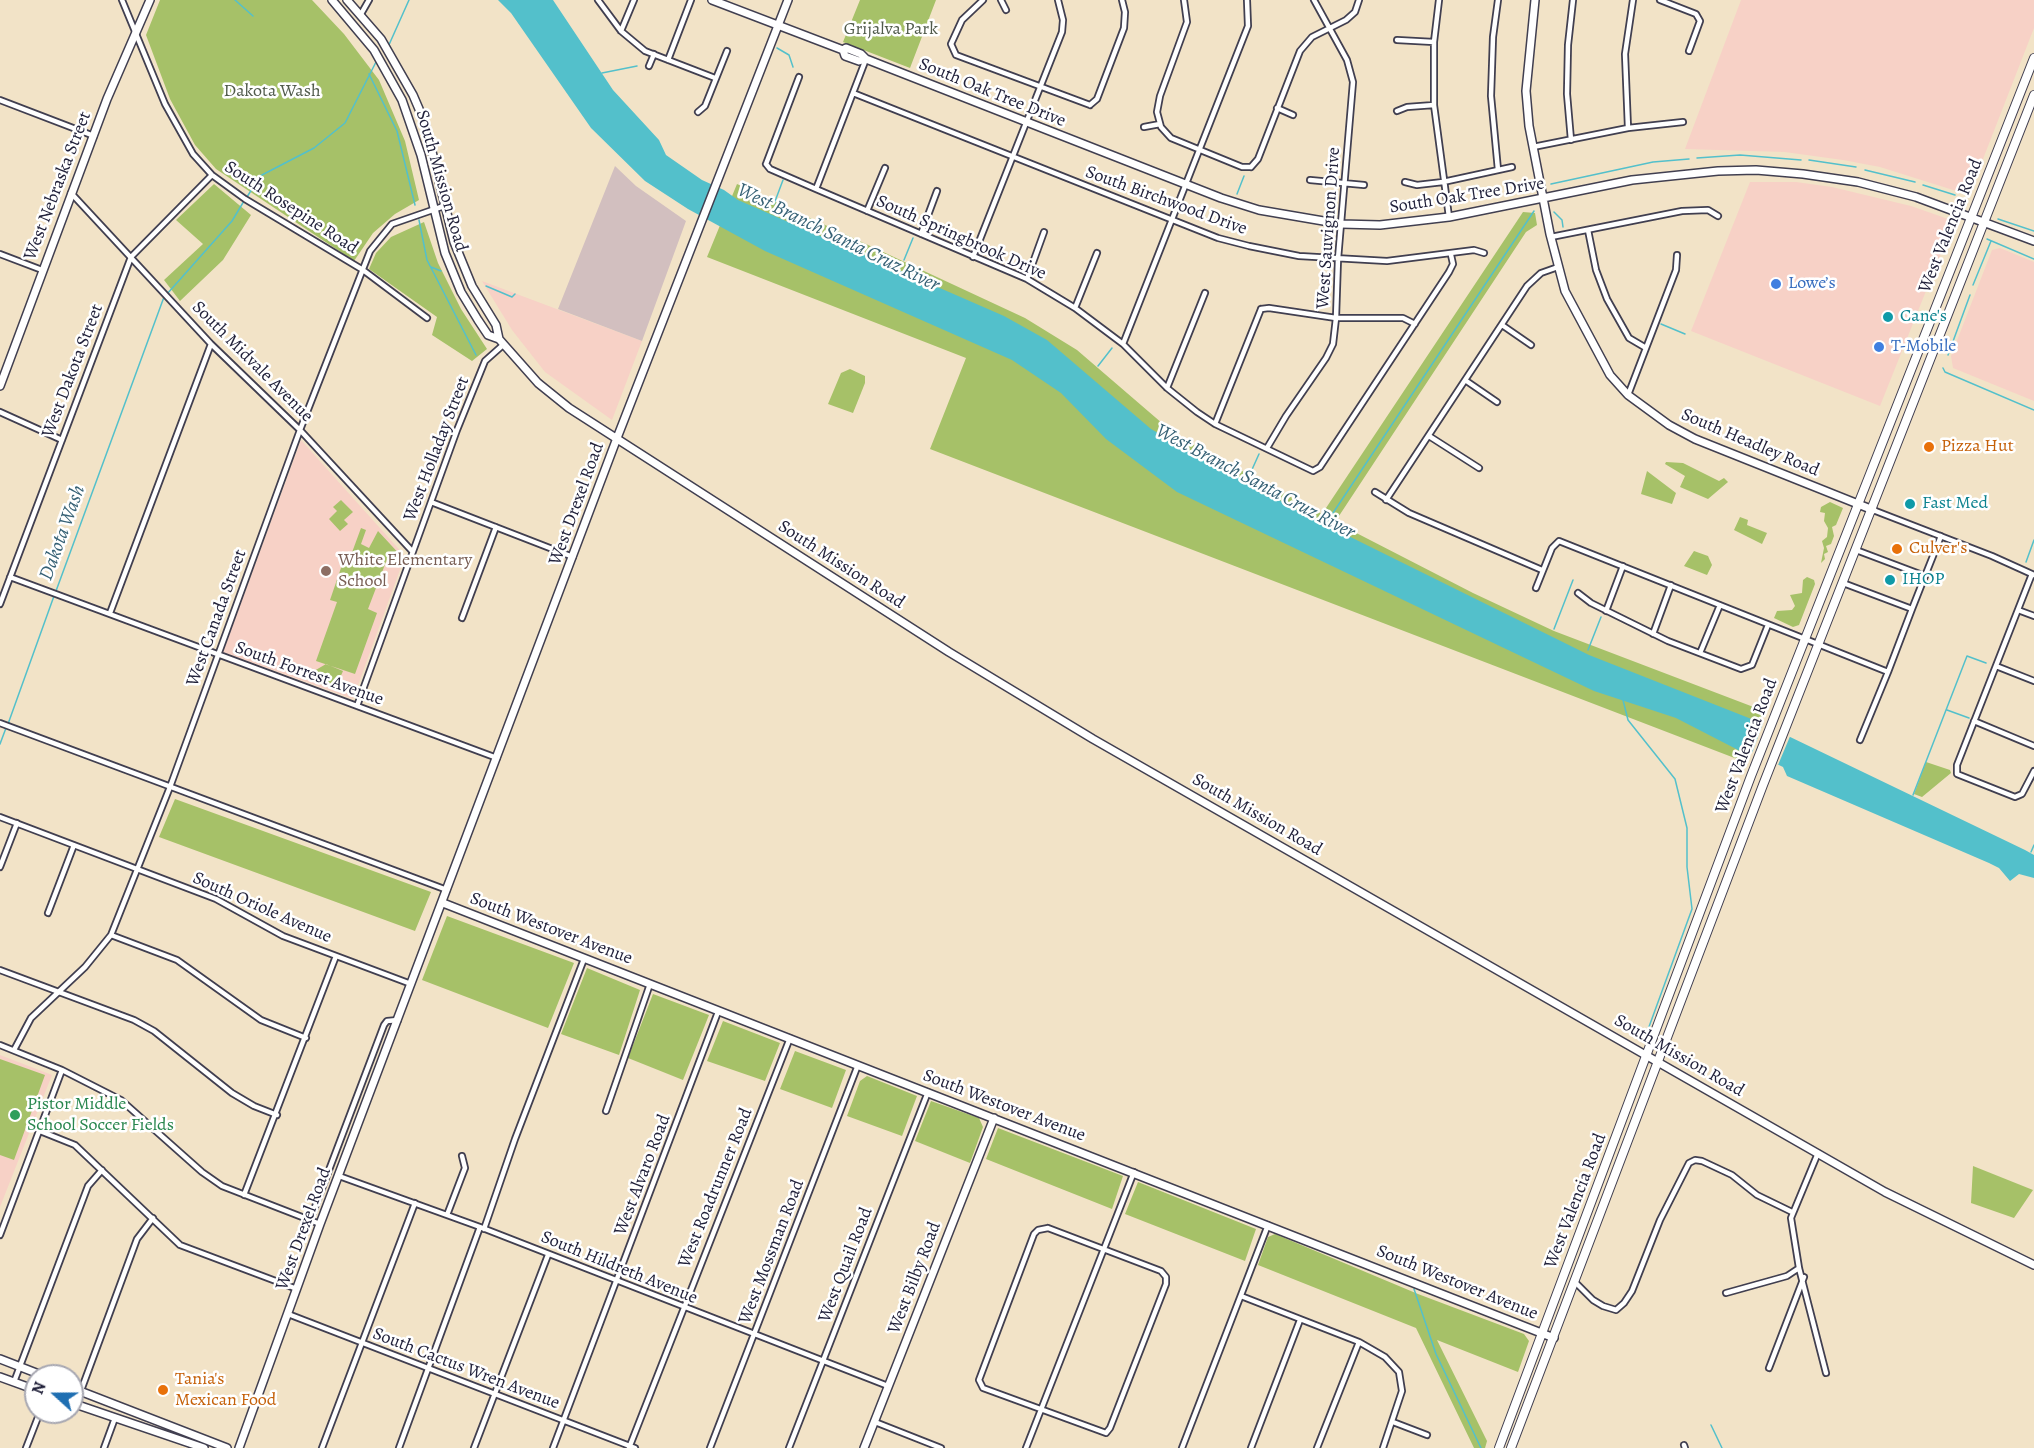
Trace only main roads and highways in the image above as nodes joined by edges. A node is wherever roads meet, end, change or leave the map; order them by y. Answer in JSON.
{"nodes":[{"id":1,"x":2034,"y":58,"type":"edge"},
{"id":2,"x":2022,"y":89,"type":"junction"},
{"id":3,"x":2034,"y":95,"type":"edge"},
{"id":4,"x":1920,"y":346,"type":"junction"},
{"id":5,"x":1933,"y":352,"type":"junction"},
{"id":6,"x":1499,"y":1448,"type":"edge"},
{"id":7,"x":1511,"y":1448,"type":"edge"}],
"edges":[{"from":1,"to":2,"type":"main road","name":"West Valencia Road"},
{"from":2,"to":3,"type":"main road"},
{"from":2,"to":4,"type":"main road","name":"West Valencia Road"},
{"from":3,"to":5,"type":"main road","name":"West Valencia Road"},
{"from":4,"to":5,"type":"main road"},
{"from":4,"to":6,"type":"main road","name":"West Valencia Road"},
{"from":5,"to":7,"type":"main road","name":"West Valencia Road"}]}
